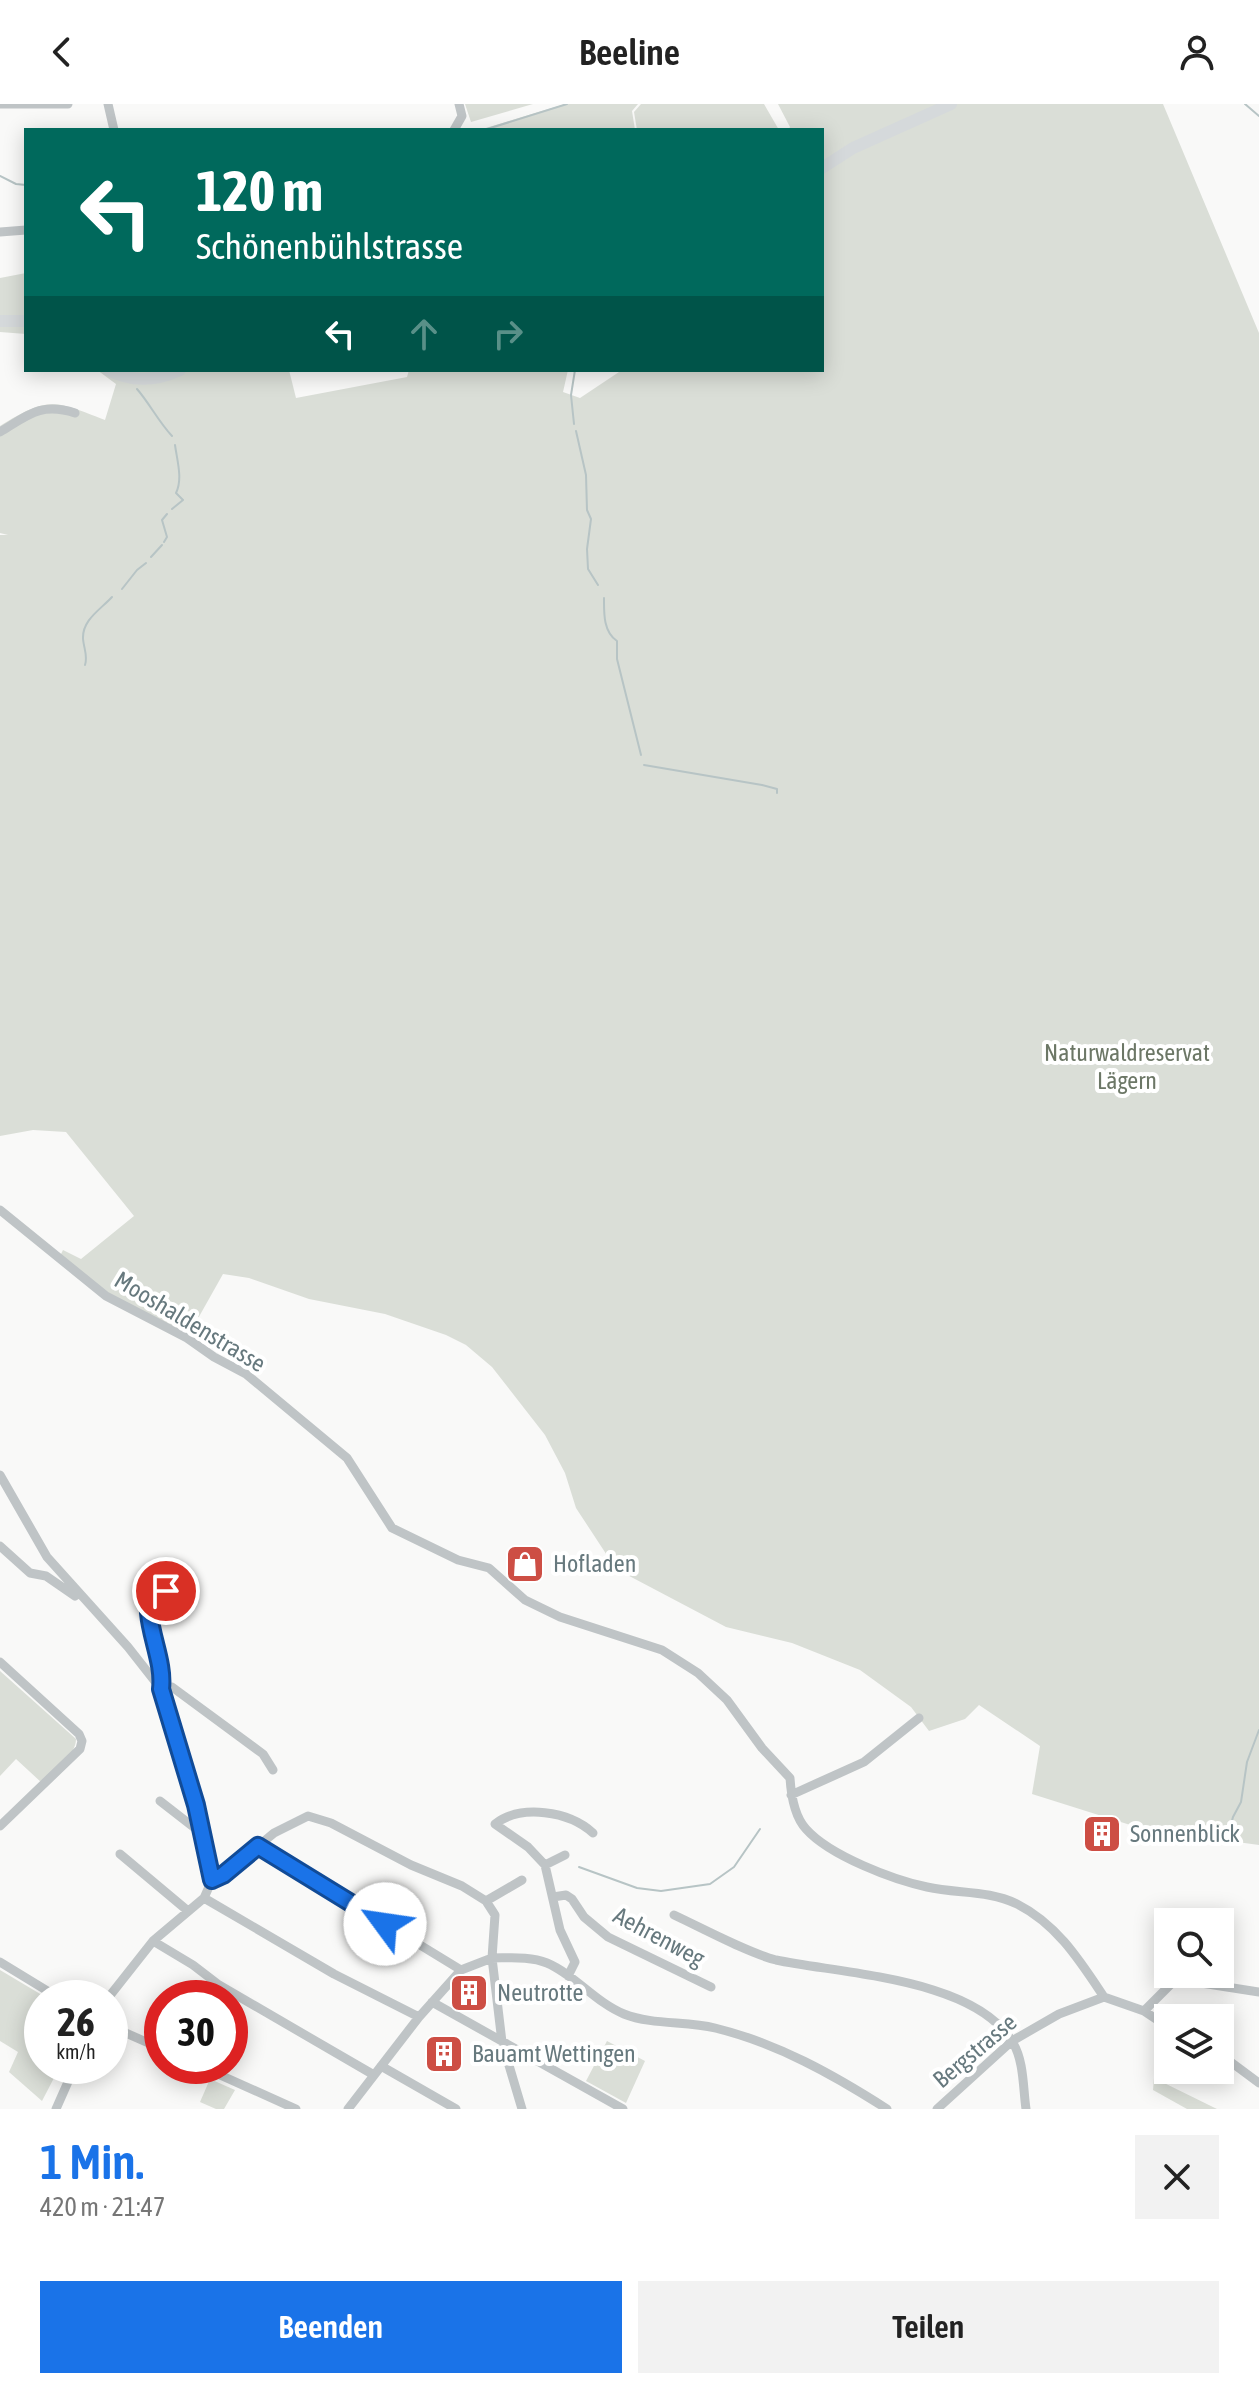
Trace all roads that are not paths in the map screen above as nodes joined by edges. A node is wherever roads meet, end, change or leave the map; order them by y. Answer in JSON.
{"nodes":[{"id":1,"x":0,"y":104,"type":"edge"},
{"id":2,"x":68,"y":104,"type":"edge"},
{"id":3,"x":108,"y":104,"type":"edge"},
{"id":4,"x":459,"y":104,"type":"edge"},
{"id":5,"x":951,"y":104,"type":"edge"},
{"id":6,"x":114,"y":128,"type":"edge"},
{"id":7,"x":456,"y":128,"type":"edge"},
{"id":8,"x":824,"y":167,"type":"edge"},
{"id":9,"x":24,"y":230,"type":"edge"},
{"id":10,"x":0,"y":232,"type":"edge"},
{"id":11,"x":0,"y":321,"type":"edge"},
{"id":12,"x":24,"y":321,"type":"edge"},
{"id":13,"x":113,"y":372,"type":"edge"},
{"id":14,"x":175,"y":372,"type":"edge"},
{"id":15,"x":75,"y":413,"type":"dead end"},
{"id":16,"x":0,"y":432,"type":"edge"},
{"id":17,"x":0,"y":1210,"type":"edge"},
{"id":18,"x":0,"y":1475,"type":"edge"},
{"id":19,"x":0,"y":1546,"type":"edge"},
{"id":20,"x":179,"y":1578,"type":"dead end"},
{"id":21,"x":78,"y":1593,"type":"junction"},
{"id":22,"x":0,"y":1662,"type":"edge"},
{"id":23,"x":161,"y":1689,"type":"junction"},
{"id":24,"x":919,"y":1718,"type":"dead end"},
{"id":25,"x":273,"y":1770,"type":"dead end"},
{"id":26,"x":791,"y":1795,"type":"junction"},
{"id":27,"x":160,"y":1801,"type":"dead end"},
{"id":28,"x":0,"y":1826,"type":"edge"},
{"id":29,"x":201,"y":1830,"type":"junction"},
{"id":30,"x":593,"y":1833,"type":"dead end"},
{"id":31,"x":258,"y":1846,"type":"junction"},
{"id":32,"x":120,"y":1854,"type":"dead end"},
{"id":33,"x":565,"y":1855,"type":"dead end"},
{"id":34,"x":545,"y":1865,"type":"junction"},
{"id":35,"x":212,"y":1880,"type":"junction"},
{"id":36,"x":522,"y":1880,"type":"dead end"},
{"id":37,"x":553,"y":1897,"type":"junction"},
{"id":38,"x":204,"y":1898,"type":"junction"},
{"id":39,"x":486,"y":1901,"type":"junction"},
{"id":40,"x":188,"y":1911,"type":"junction"},
{"id":41,"x":674,"y":1915,"type":"dead end"},
{"id":42,"x":153,"y":1941,"type":"junction"},
{"id":43,"x":492,"y":1958,"type":"junction"},
{"id":44,"x":0,"y":1962,"type":"edge"},
{"id":45,"x":461,"y":1970,"type":"junction"},
{"id":46,"x":568,"y":1976,"type":"junction"},
{"id":47,"x":30,"y":1980,"type":"edge"},
{"id":48,"x":122,"y":1980,"type":"edge"},
{"id":49,"x":711,"y":1987,"type":"dead end"},
{"id":50,"x":1259,"y":1992,"type":"edge"},
{"id":51,"x":1104,"y":1997,"type":"junction"},
{"id":52,"x":432,"y":2002,"type":"junction"},
{"id":53,"x":1144,"y":2011,"type":"junction"},
{"id":54,"x":419,"y":2017,"type":"junction"},
{"id":55,"x":1154,"y":2018,"type":"edge"},
{"id":56,"x":1012,"y":2041,"type":"junction"},
{"id":57,"x":502,"y":2042,"type":"junction"},
{"id":58,"x":1234,"y":2064,"type":"edge"},
{"id":59,"x":381,"y":2066,"type":"junction"},
{"id":60,"x":374,"y":2075,"type":"junction"},
{"id":61,"x":1259,"y":2083,"type":"edge"},
{"id":62,"x":67,"y":2084,"type":"edge"},
{"id":63,"x":240,"y":2084,"type":"edge"},
{"id":64,"x":56,"y":2109,"type":"edge"},
{"id":65,"x":296,"y":2109,"type":"edge"},
{"id":66,"x":348,"y":2109,"type":"edge"},
{"id":67,"x":456,"y":2109,"type":"edge"},
{"id":68,"x":522,"y":2109,"type":"edge"},
{"id":69,"x":623,"y":2109,"type":"edge"},
{"id":70,"x":887,"y":2109,"type":"edge"},
{"id":71,"x":937,"y":2109,"type":"edge"},
{"id":72,"x":1026,"y":2109,"type":"edge"}],
"edges":[{"from":1,"to":2,"type":"street"},
{"from":3,"to":6,"type":"street"},
{"from":4,"to":7,"type":"street"},
{"from":5,"to":8,"type":"main road"},
{"from":9,"to":10,"type":"street"},
{"from":11,"to":12,"type":"main road"},
{"from":13,"to":14,"type":"main road"},
{"from":15,"to":16,"type":"street"},
{"from":17,"to":26,"type":"street","name":"Mooshaldenstrasse"},
{"from":18,"to":21,"type":"street"},
{"from":19,"to":21,"type":"street"},
{"from":20,"to":23,"type":"street"},
{"from":21,"to":23,"type":"street"},
{"from":22,"to":28,"type":"street"},
{"from":23,"to":25,"type":"street"},
{"from":23,"to":29,"type":"street"},
{"from":24,"to":26,"type":"street"},
{"from":26,"to":51,"type":"street","name":"Mooshaldenstrasse"},
{"from":27,"to":29,"type":"street"},
{"from":29,"to":35,"type":"street"},
{"from":30,"to":34,"type":"street"},
{"from":31,"to":35,"type":"street"},
{"from":31,"to":39,"type":"street"},
{"from":31,"to":45,"type":"street"},
{"from":32,"to":40,"type":"street"},
{"from":33,"to":34,"type":"street"},
{"from":34,"to":37,"type":"street"},
{"from":35,"to":38,"type":"street"},
{"from":36,"to":39,"type":"street"},
{"from":37,"to":46,"type":"street"},
{"from":37,"to":49,"type":"street","name":"Aehrenweg"},
{"from":38,"to":40,"type":"street"},
{"from":38,"to":54,"type":"street"},
{"from":39,"to":43,"type":"street"},
{"from":40,"to":42,"type":"street"},
{"from":41,"to":56,"type":"street"},
{"from":42,"to":48,"type":"street"},
{"from":42,"to":60,"type":"street"},
{"from":43,"to":45,"type":"street"},
{"from":43,"to":46,"type":"street"},
{"from":43,"to":57,"type":"street"},
{"from":44,"to":47,"type":"street"},
{"from":45,"to":52,"type":"street"},
{"from":46,"to":70,"type":"street"},
{"from":50,"to":53,"type":"street"},
{"from":51,"to":53,"type":"street"},
{"from":51,"to":56,"type":"street","name":"Bergstrasse"},
{"from":52,"to":54,"type":"street"},
{"from":52,"to":57,"type":"street"},
{"from":53,"to":55,"type":"street"},
{"from":54,"to":59,"type":"street"},
{"from":56,"to":71,"type":"street","name":"Bergstrasse"},
{"from":56,"to":72,"type":"street"},
{"from":57,"to":68,"type":"street"},
{"from":57,"to":69,"type":"street"},
{"from":58,"to":61,"type":"street"},
{"from":59,"to":60,"type":"street"},
{"from":59,"to":67,"type":"street"},
{"from":60,"to":66,"type":"street"},
{"from":62,"to":64,"type":"street"},
{"from":63,"to":65,"type":"street"}]}
